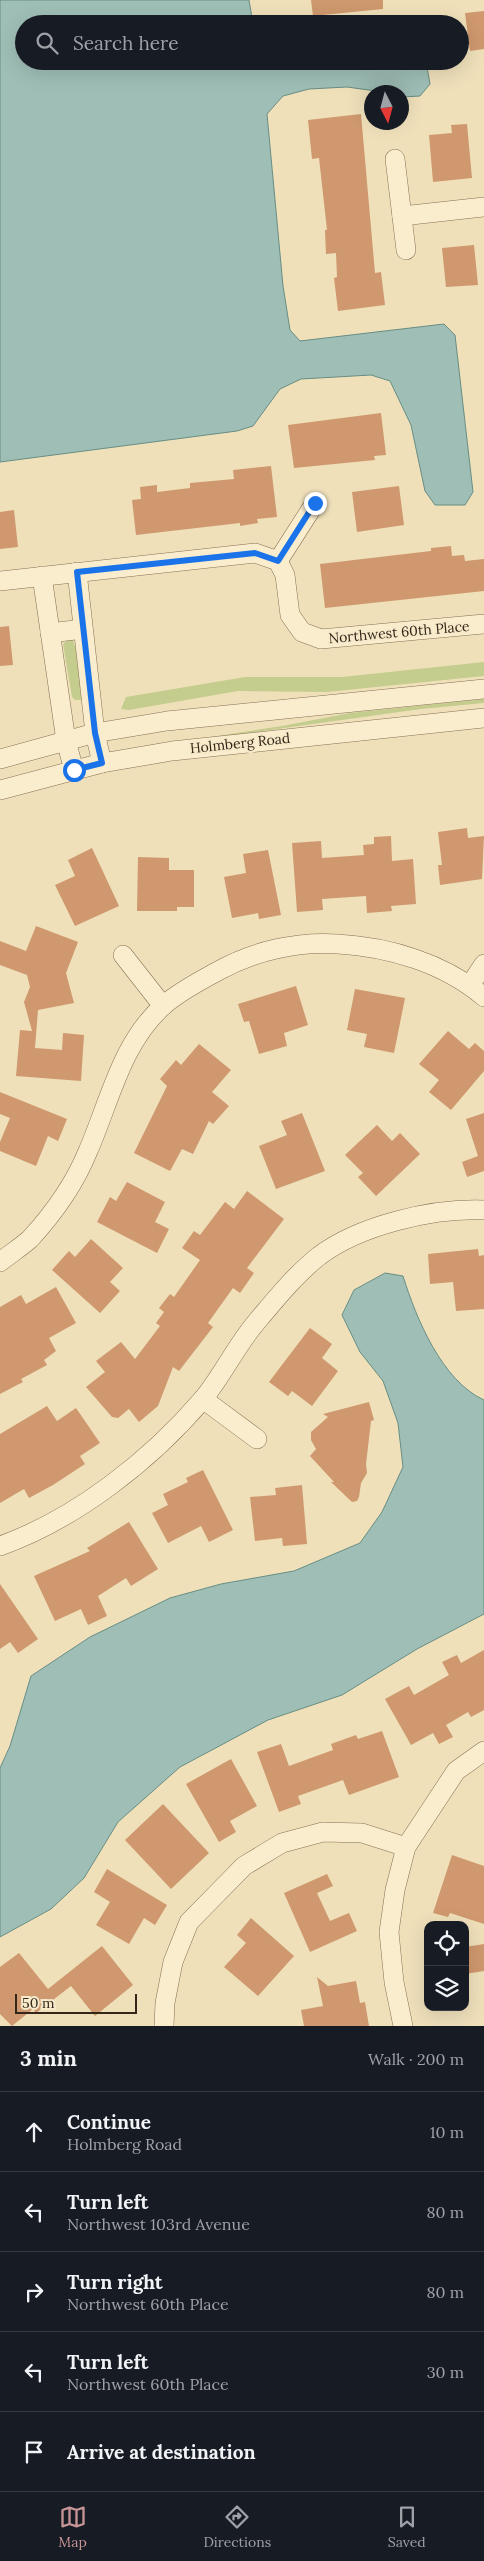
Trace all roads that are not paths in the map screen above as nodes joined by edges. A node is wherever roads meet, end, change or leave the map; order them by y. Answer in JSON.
{"nodes":[{"id":1,"x":395,"y":159,"type":"dead end"},
{"id":2,"x":484,"y":208,"type":"edge"},
{"id":3,"x":402,"y":216,"type":"junction"},
{"id":4,"x":406,"y":250,"type":"dead end"},
{"id":5,"x":315,"y":503,"type":"dead end"},
{"id":6,"x":278,"y":561,"type":"junction"},
{"id":7,"x":77,"y":572,"type":"junction"},
{"id":8,"x":42,"y":576,"type":"junction"},
{"id":9,"x":0,"y":581,"type":"edge"},
{"id":10,"x":484,"y":624,"type":"edge"},
{"id":11,"x":84,"y":629,"type":"junction"},
{"id":12,"x":50,"y":632,"type":"junction"},
{"id":13,"x":484,"y":689,"type":"edge"},
{"id":14,"x":484,"y":718,"type":"edge"},
{"id":15,"x":95,"y":733,"type":"junction"},
{"id":16,"x":66,"y":741,"type":"junction"},
{"id":17,"x":0,"y":759,"type":"edge"},
{"id":18,"x":102,"y":763,"type":"junction"},
{"id":19,"x":74,"y":770,"type":"junction"},
{"id":20,"x":0,"y":790,"type":"edge"},
{"id":21,"x":123,"y":955,"type":"dead end"},
{"id":22,"x":484,"y":964,"type":"edge"},
{"id":23,"x":477,"y":991,"type":"edge"},
{"id":24,"x":164,"y":1006,"type":"junction"},
{"id":25,"x":484,"y":1210,"type":"edge"},
{"id":26,"x":0,"y":1262,"type":"edge"},
{"id":27,"x":203,"y":1399,"type":"junction"},
{"id":28,"x":258,"y":1439,"type":"dead end"},
{"id":29,"x":0,"y":1546,"type":"edge"},
{"id":30,"x":484,"y":1751,"type":"edge"},
{"id":31,"x":406,"y":1847,"type":"junction"},
{"id":32,"x":164,"y":2026,"type":"edge"},
{"id":33,"x":403,"y":2026,"type":"edge"}],
"edges":[{"from":1,"to":3,"type":"street"},
{"from":2,"to":3,"type":"street"},
{"from":3,"to":4,"type":"street"},
{"from":5,"to":6,"type":"street"},
{"from":6,"to":7,"type":"street"},
{"from":6,"to":10,"type":"street","name":"Northwest 60th Place"},
{"from":7,"to":8,"type":"street"},
{"from":7,"to":11,"type":"street"},
{"from":8,"to":9,"type":"street"},
{"from":8,"to":12,"type":"street"},
{"from":11,"to":12,"type":"street"},
{"from":11,"to":15,"type":"street"},
{"from":12,"to":16,"type":"street"},
{"from":13,"to":15,"type":"street","name":"Holmberg Road"},
{"from":14,"to":18,"type":"street","name":"Holmberg Road"},
{"from":15,"to":16,"type":"street","name":"Holmberg Road"},
{"from":15,"to":18,"type":"street"},
{"from":16,"to":17,"type":"street","name":"Holmberg Road"},
{"from":16,"to":19,"type":"street"},
{"from":18,"to":19,"type":"street","name":"Holmberg Road"},
{"from":19,"to":20,"type":"street","name":"Holmberg Road"},
{"from":21,"to":24,"type":"street"},
{"from":22,"to":23,"type":"street"},
{"from":23,"to":24,"type":"street"},
{"from":24,"to":26,"type":"street"},
{"from":25,"to":27,"type":"street"},
{"from":27,"to":28,"type":"street"},
{"from":27,"to":29,"type":"street"},
{"from":30,"to":31,"type":"street"},
{"from":31,"to":32,"type":"street"},
{"from":31,"to":33,"type":"street"}]}
